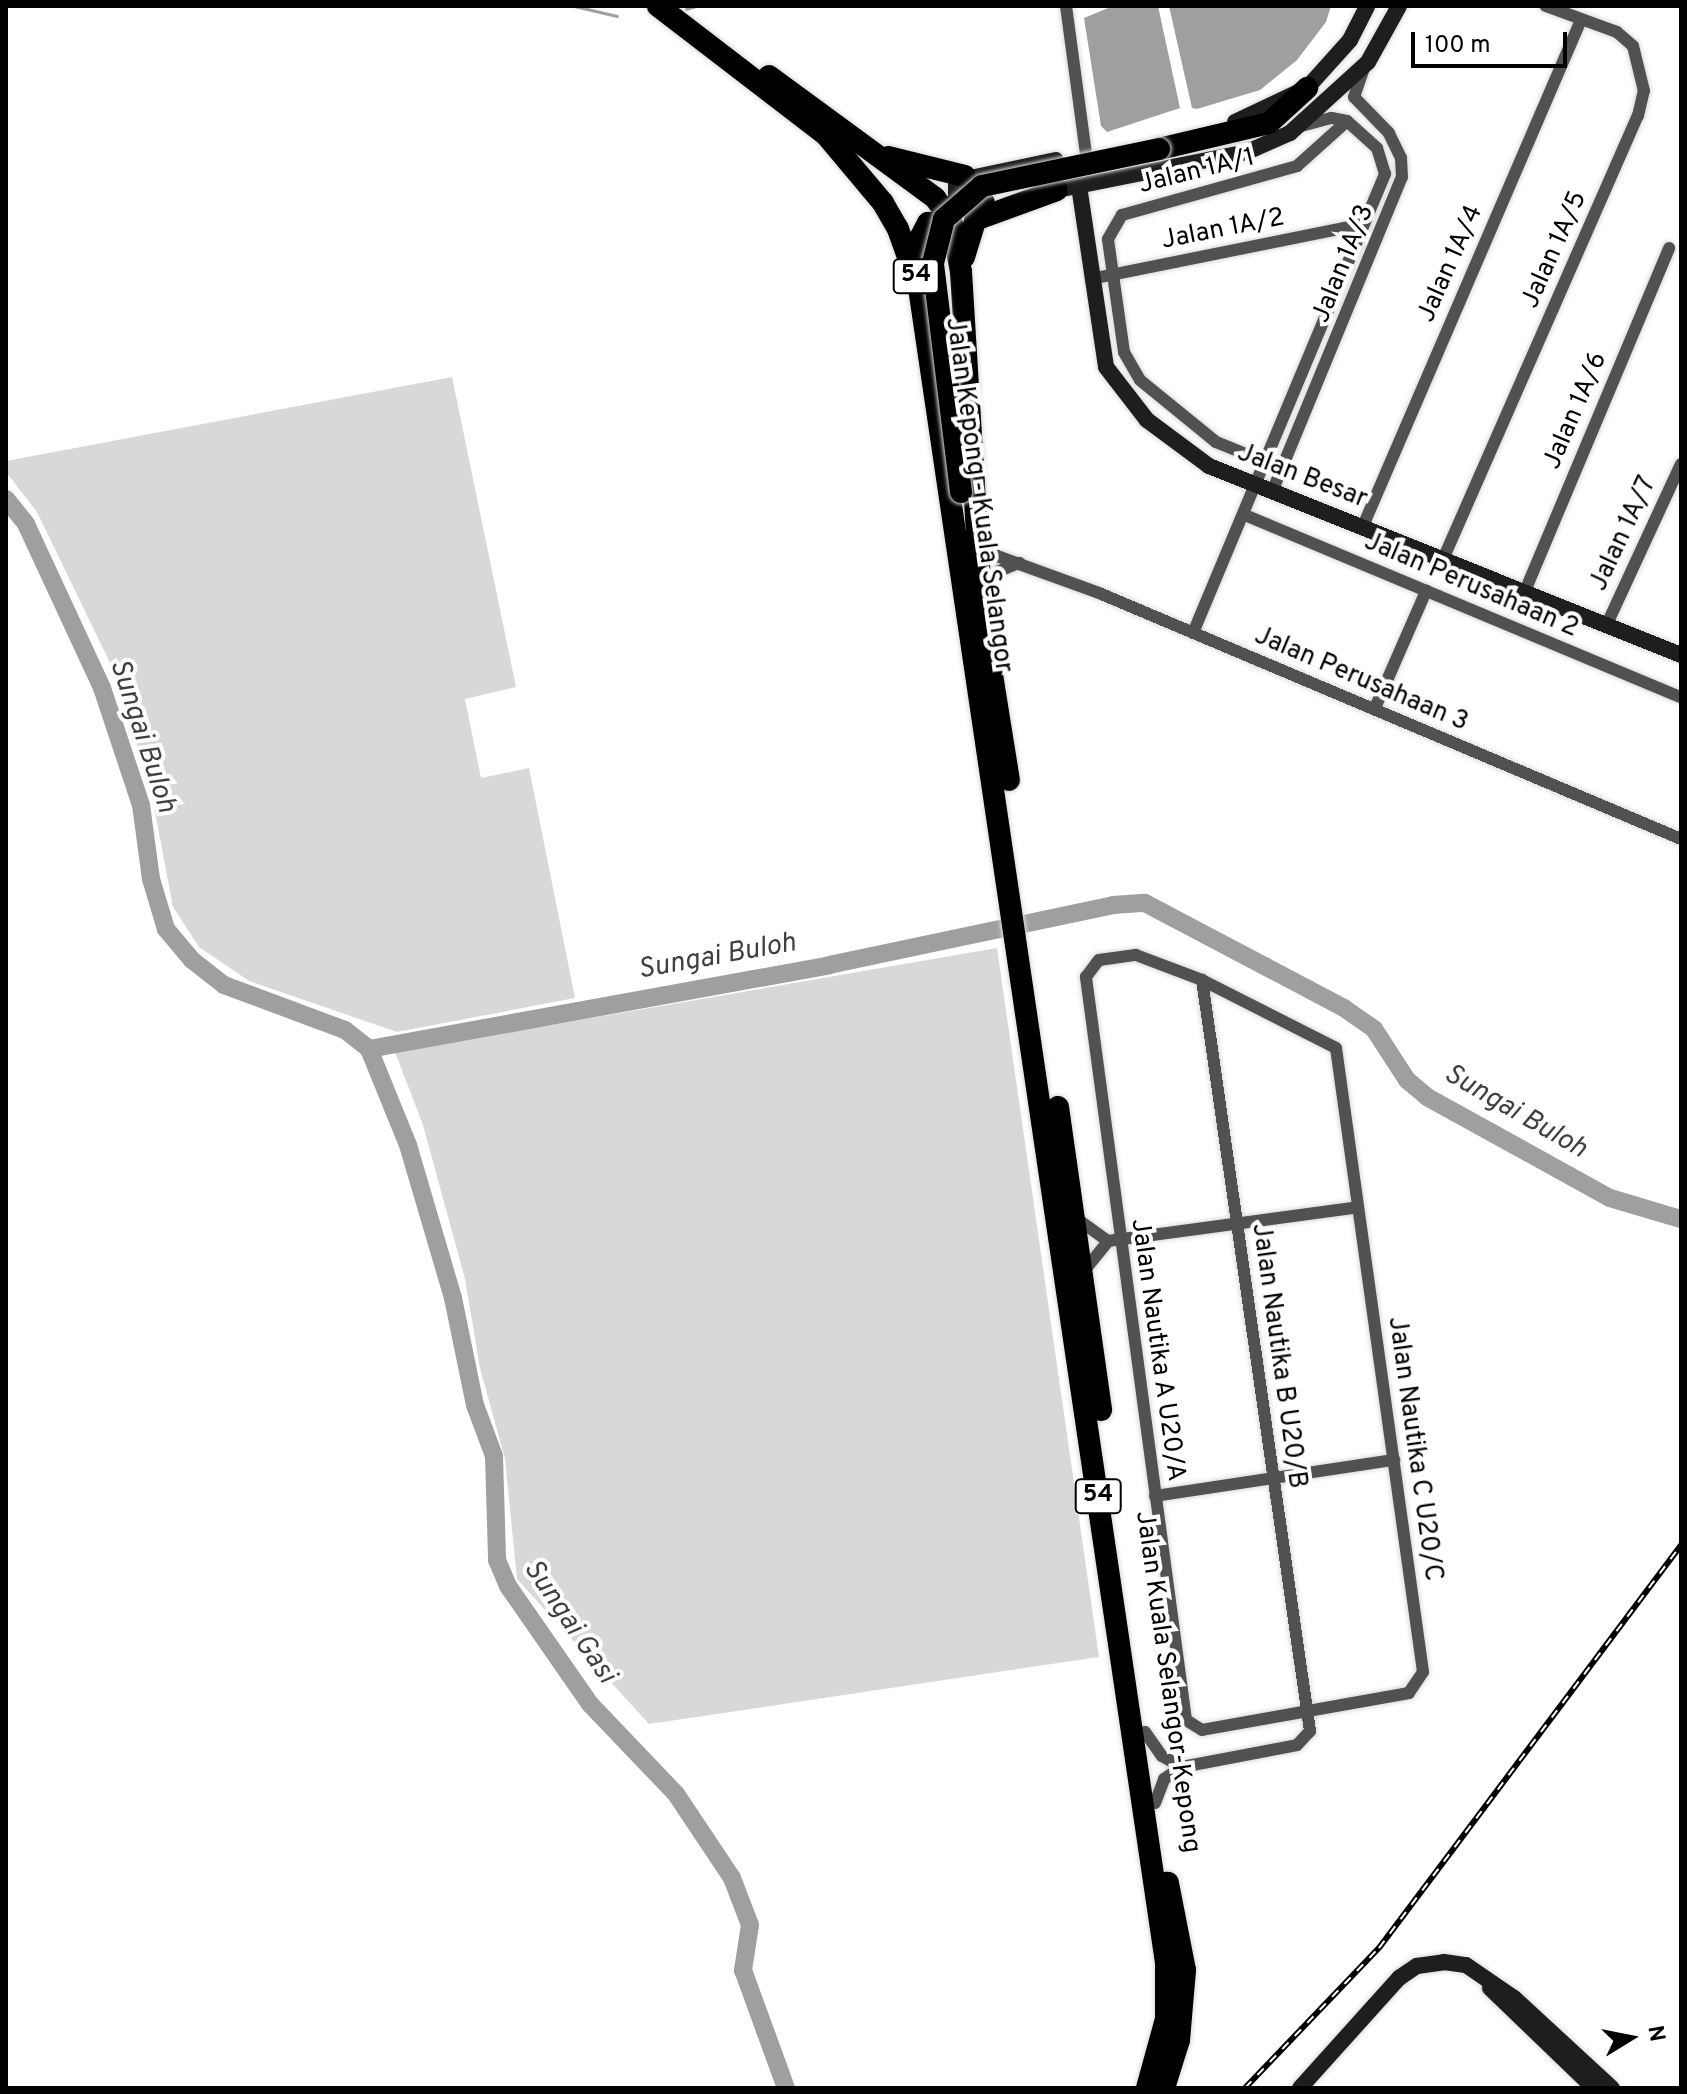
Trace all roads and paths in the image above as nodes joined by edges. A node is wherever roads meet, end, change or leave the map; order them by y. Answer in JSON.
{"nodes":[{"id":1,"x":658,"y":6,"type":"edge"},
{"id":2,"x":1066,"y":6,"type":"edge"},
{"id":3,"x":1367,"y":6,"type":"edge"},
{"id":4,"x":1399,"y":6,"type":"edge"},
{"id":5,"x":1546,"y":6,"type":"edge"},
{"id":6,"x":1581,"y":20,"type":"junction"},
{"id":7,"x":702,"y":39,"type":"junction"},
{"id":8,"x":1368,"y":62,"type":"junction"},
{"id":9,"x":1307,"y":88,"type":"junction"},
{"id":10,"x":1347,"y":121,"type":"junction"},
{"id":11,"x":1378,"y":122,"type":"junction"},
{"id":12,"x":1301,"y":126,"type":"junction"},
{"id":13,"x":826,"y":135,"type":"junction"},
{"id":14,"x":1367,"y":136,"type":"junction"},
{"id":15,"x":872,"y":152,"type":"junction"},
{"id":16,"x":1086,"y":154,"type":"junction"},
{"id":17,"x":965,"y":176,"type":"junction"},
{"id":18,"x":1068,"y":188,"type":"junction"},
{"id":19,"x":984,"y":202,"type":"junction"},
{"id":20,"x":945,"y":207,"type":"junction"},
{"id":21,"x":1364,"y":224,"type":"junction"},
{"id":22,"x":955,"y":230,"type":"junction"},
{"id":23,"x":1669,"y":248,"type":"dead end"},
{"id":24,"x":961,"y":272,"type":"junction"},
{"id":25,"x":1112,"y":274,"type":"junction"},
{"id":26,"x":1091,"y":279,"type":"junction"},
{"id":27,"x":919,"y":288,"type":"junction"},
{"id":28,"x":1263,"y":461,"type":"junction"},
{"id":29,"x":1681,"y":464,"type":"edge"},
{"id":30,"x":1253,"y":484,"type":"junction"},
{"id":31,"x":1272,"y":492,"type":"junction"},
{"id":32,"x":1245,"y":515,"type":"junction"},
{"id":33,"x":1363,"y":526,"type":"junction"},
{"id":34,"x":978,"y":538,"type":"junction"},
{"id":35,"x":1444,"y":557,"type":"junction"},
{"id":36,"x":1022,"y":563,"type":"junction"},
{"id":37,"x":1426,"y":591,"type":"junction"},
{"id":38,"x":1525,"y":591,"type":"junction"},
{"id":39,"x":973,"y":605,"type":"junction"},
{"id":40,"x":1607,"y":624,"type":"junction"},
{"id":41,"x":1193,"y":633,"type":"junction"},
{"id":42,"x":1681,"y":655,"type":"edge"},
{"id":43,"x":1681,"y":697,"type":"edge"},
{"id":44,"x":1375,"y":708,"type":"junction"},
{"id":45,"x":1681,"y":839,"type":"edge"},
{"id":46,"x":1028,"y":950,"type":"junction"},
{"id":47,"x":1202,"y":980,"type":"junction"},
{"id":48,"x":1358,"y":1207,"type":"junction"},
{"id":49,"x":1074,"y":1216,"type":"junction"},
{"id":50,"x":1237,"y":1224,"type":"junction"},
{"id":51,"x":1114,"y":1240,"type":"junction"},
{"id":52,"x":1083,"y":1274,"type":"junction"},
{"id":53,"x":1394,"y":1460,"type":"junction"},
{"id":54,"x":1274,"y":1478,"type":"junction"},
{"id":55,"x":1155,"y":1496,"type":"junction"},
{"id":56,"x":1308,"y":1708,"type":"junction"},
{"id":57,"x":1145,"y":1732,"type":"junction"},
{"id":58,"x":1182,"y":1767,"type":"junction"},
{"id":59,"x":1155,"y":1803,"type":"junction"},
{"id":60,"x":1185,"y":1970,"type":"junction"},
{"id":61,"x":1480,"y":1974,"type":"junction"},
{"id":62,"x":1161,"y":2041,"type":"junction"},
{"id":63,"x":1137,"y":2088,"type":"edge"},
{"id":64,"x":1147,"y":2088,"type":"edge"},
{"id":65,"x":1164,"y":2088,"type":"edge"},
{"id":66,"x":1176,"y":2088,"type":"edge"},
{"id":67,"x":1300,"y":2088,"type":"edge"},
{"id":68,"x":1594,"y":2088,"type":"edge"},
{"id":69,"x":1612,"y":2088,"type":"edge"}],
"edges":[{"from":1,"to":7,"type":"highway","name":"Jalan Kepong - Kuala Selangor","number":"54"},
{"from":2,"to":16,"type":"street"},
{"from":3,"to":9,"type":"street"},
{"from":4,"to":8,"type":"street"},
{"from":5,"to":6,"type":"street","name":"Jalan 1A/5"},
{"from":6,"to":33,"type":"street","name":"Jalan 1A/4"},
{"from":6,"to":35,"type":"street","name":"Jalan 1A/5"},
{"from":7,"to":13,"type":"highway","name":"Jalan Kepong - Kuala Selangor","number":"54"},
{"from":7,"to":15,"type":"highway","name":"Jalan Kepong - Kuala Selangor","number":"54"},
{"from":8,"to":11,"type":"street","name":"Jalan 1A/3"},
{"from":8,"to":12,"type":"street"},
{"from":9,"to":16,"type":"street"},
{"from":9,"to":39,"type":"highway","bridge":true},
{"from":10,"to":12,"type":"street"},
{"from":10,"to":14,"type":"street","name":"Jalan 1A/3"},
{"from":10,"to":25,"type":"street","name":"Jalan 1A/1"},
{"from":11,"to":14,"type":"street"},
{"from":11,"to":31,"type":"street","name":"Jalan 1A/3"},
{"from":12,"to":18,"type":"street"},
{"from":13,"to":20,"type":"highway"},
{"from":13,"to":27,"type":"highway","name":"Jalan Kepong - Kuala Selangor","number":"54"},
{"from":14,"to":21,"type":"street","name":"Jalan 1A/3"},
{"from":15,"to":17,"type":"highway"},
{"from":15,"to":20,"type":"highway","name":"Jalan Kepong - Kuala Selangor","number":"54"},
{"from":16,"to":17,"type":"street"},
{"from":17,"to":19,"type":"street"},
{"from":18,"to":19,"type":"street"},
{"from":18,"to":24,"type":"highway"},
{"from":18,"to":26,"type":"street","name":"Jalan Besar"},
{"from":19,"to":20,"type":"highway"},
{"from":20,"to":22,"type":"highway","name":"Jalan Kepong - Kuala Selangor","number":"54"},
{"from":21,"to":25,"type":"street","name":"Jalan 1A/2"},
{"from":21,"to":28,"type":"street","name":"Jalan 1A/3"},
{"from":22,"to":24,"type":"highway","number":"54"},
{"from":22,"to":27,"type":"highway"},
{"from":23,"to":38,"type":"street","name":"Jalan 1A/6"},
{"from":24,"to":34,"type":"highway","number":"54"},
{"from":25,"to":26,"type":"street","name":"Jalan 1A/2"},
{"from":25,"to":28,"type":"street","name":"Jalan 1A/1"},
{"from":26,"to":30,"type":"street","name":"Jalan Besar"},
{"from":27,"to":39,"type":"highway","name":"Jalan Kepong - Kuala Selangor","number":"54"},
{"from":28,"to":30,"type":"street","name":"Jalan 1A/3"},
{"from":29,"to":40,"type":"street","name":"Jalan 1A/7"},
{"from":30,"to":31,"type":"street","name":"Jalan Besar"},
{"from":30,"to":32,"type":"street","name":"Jalan 1A/3"},
{"from":31,"to":33,"type":"street","name":"Jalan Besar"},
{"from":32,"to":37,"type":"street","name":"Jalan Perusahaan 2"},
{"from":32,"to":41,"type":"street","name":"Jalan 1A/3"},
{"from":33,"to":35,"type":"street","name":"Jalan Besar"},
{"from":34,"to":36,"type":"street","name":"Jalan Perusahaan 3"},
{"from":34,"to":39,"type":"highway","name":"Jalan Kepong - Kuala Selangor","number":"54"},
{"from":35,"to":38,"type":"street","name":"Jalan Besar"},
{"from":36,"to":39,"type":"street"},
{"from":36,"to":41,"type":"street","name":"Jalan Perusahaan 3"},
{"from":37,"to":43,"type":"street","name":"Jalan Perusahaan 2"},
{"from":37,"to":44,"type":"street"},
{"from":38,"to":40,"type":"street","name":"Jalan Besar"},
{"from":39,"to":46,"type":"highway","name":"Jalan Kepong - Kuala Selangor","number":"54"},
{"from":40,"to":42,"type":"street","name":"Jalan Besar"},
{"from":41,"to":44,"type":"street","name":"Jalan Perusahaan 3"},
{"from":44,"to":45,"type":"street","name":"Jalan Perusahaan 3"},
{"from":46,"to":49,"type":"highway","name":"Jalan Kuala Selangor-Kepong","number":"54"},
{"from":46,"to":62,"type":"highway","name":"Jalan Kuala Selangor-Kepong","number":"54"},
{"from":47,"to":48,"type":"street","name":"Jalan Nautika C U20/C"},
{"from":47,"to":50,"type":"street","name":"Jalan Nautika B U20/B"},
{"from":47,"to":51,"type":"street","name":"Jalan Nautika A U20/A"},
{"from":48,"to":50,"type":"street"},
{"from":48,"to":53,"type":"street","name":"Jalan Nautika C U20/C"},
{"from":49,"to":51,"type":"street"},
{"from":49,"to":52,"type":"highway","name":"Jalan Kuala Selangor-Kepong","number":"54"},
{"from":50,"to":51,"type":"street"},
{"from":50,"to":54,"type":"street","name":"Jalan Nautika B U20/B"},
{"from":51,"to":52,"type":"street"},
{"from":51,"to":55,"type":"street","name":"Jalan Nautika A U20/A"},
{"from":52,"to":57,"type":"highway","name":"Jalan Kuala Selangor-Kepong","number":"54"},
{"from":53,"to":54,"type":"street"},
{"from":53,"to":56,"type":"street","name":"Jalan Nautika C U20/C"},
{"from":54,"to":55,"type":"street"},
{"from":54,"to":56,"type":"street","name":"Jalan Nautika B U20/B"},
{"from":55,"to":56,"type":"street","name":"Jalan Nautika A U20/A"},
{"from":56,"to":58,"type":"street","name":"Jalan Nautika B U20/B"},
{"from":57,"to":58,"type":"street"},
{"from":57,"to":59,"type":"highway","name":"Jalan Kuala Selangor-Kepong","number":"54"},
{"from":58,"to":59,"type":"street"},
{"from":59,"to":60,"type":"highway","name":"Jalan Kuala Selangor-Kepong","number":"54"},
{"from":60,"to":65,"type":"highway","name":"Jalan Kuala Selangor-Kepong","number":"54"},
{"from":60,"to":66,"type":"highway"},
{"from":61,"to":67,"type":"street"},
{"from":61,"to":68,"type":"street"},
{"from":61,"to":69,"type":"street"},
{"from":62,"to":63,"type":"highway"},
{"from":62,"to":64,"type":"highway","name":"Jalan Kuala Selangor-Kepong","number":"54"}]}
